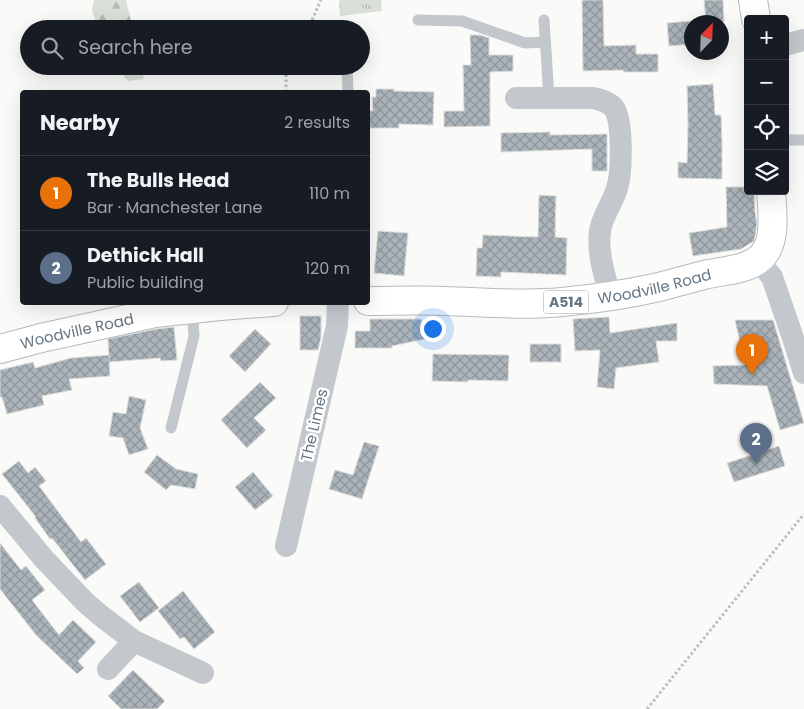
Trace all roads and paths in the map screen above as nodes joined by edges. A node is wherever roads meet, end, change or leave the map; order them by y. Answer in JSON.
{"nodes":[{"id":1,"x":321,"y":0,"type":"edge"},
{"id":2,"x":753,"y":0,"type":"edge"},
{"id":3,"x":755,"y":15,"type":"edge"},
{"id":4,"x":312,"y":20,"type":"edge"},
{"id":5,"x":418,"y":20,"type":"dead end"},
{"id":6,"x":544,"y":20,"type":"dead end"},
{"id":7,"x":804,"y":40,"type":"edge"},
{"id":8,"x":545,"y":42,"type":"junction"},
{"id":9,"x":789,"y":43,"type":"edge"},
{"id":10,"x":286,"y":75,"type":"edge"},
{"id":11,"x":347,"y":75,"type":"edge"},
{"id":12,"x":286,"y":90,"type":"edge"},
{"id":13,"x":348,"y":90,"type":"edge"},
{"id":14,"x":516,"y":98,"type":"dead end"},
{"id":15,"x":549,"y":98,"type":"junction"},
{"id":16,"x":789,"y":140,"type":"edge"},
{"id":17,"x":804,"y":140,"type":"edge"},
{"id":18,"x":771,"y":195,"type":"edge"},
{"id":19,"x":758,"y":260,"type":"junction"},
{"id":20,"x":610,"y":296,"type":"junction"},
{"id":21,"x":370,"y":301,"type":"edge"},
{"id":22,"x":230,"y":305,"type":"edge"},
{"id":23,"x":338,"y":305,"type":"edge"},
{"id":24,"x":192,"y":308,"type":"junction"},
{"id":25,"x":0,"y":349,"type":"edge"},
{"id":26,"x":804,"y":374,"type":"edge"},
{"id":27,"x":171,"y":428,"type":"dead end"},
{"id":28,"x":0,"y":506,"type":"edge"},
{"id":29,"x":804,"y":514,"type":"edge"},
{"id":30,"x":286,"y":546,"type":"dead end"},
{"id":31,"x":134,"y":641,"type":"junction"},
{"id":32,"x":108,"y":669,"type":"dead end"},
{"id":33,"x":202,"y":673,"type":"dead end"},
{"id":34,"x":647,"y":709,"type":"edge"}],
"edges":[{"from":1,"to":4,"type":"path"},
{"from":2,"to":3,"type":"main road"},
{"from":5,"to":8,"type":"lane"},
{"from":6,"to":8,"type":"lane"},
{"from":7,"to":9,"type":"street"},
{"from":8,"to":15,"type":"lane"},
{"from":10,"to":12,"type":"path"},
{"from":11,"to":13,"type":"lane"},
{"from":14,"to":15,"type":"street"},
{"from":15,"to":20,"type":"street"},
{"from":16,"to":17,"type":"lane"},
{"from":18,"to":19,"type":"main road"},
{"from":19,"to":20,"type":"main road","name":"Woodville Road","number":"A514"},
{"from":19,"to":26,"type":"street"},
{"from":20,"to":21,"type":"main road","name":"Woodville Road","number":"A514"},
{"from":22,"to":24,"type":"main road","name":"Woodville Road"},
{"from":23,"to":30,"type":"street","name":"The Limes"},
{"from":24,"to":25,"type":"main road","name":"Woodville Road"},
{"from":24,"to":27,"type":"lane"},
{"from":28,"to":31,"type":"street"},
{"from":29,"to":34,"type":"path"},
{"from":31,"to":32,"type":"street"},
{"from":31,"to":33,"type":"street"}]}
